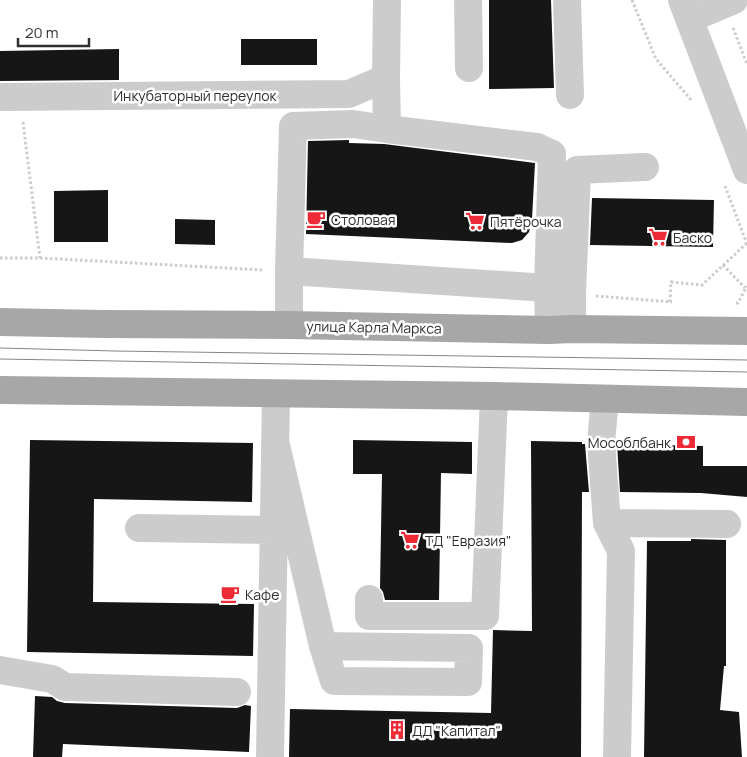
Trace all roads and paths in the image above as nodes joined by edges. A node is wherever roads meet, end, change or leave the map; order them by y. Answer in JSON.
{"nodes":[{"id":1,"x":388,"y":0,"type":"edge"},
{"id":2,"x":468,"y":0,"type":"edge"},
{"id":3,"x":568,"y":0,"type":"edge"},
{"id":4,"x":632,"y":0,"type":"edge"},
{"id":5,"x":729,"y":2,"type":"edge"},
{"id":6,"x":685,"y":10,"type":"edge"},
{"id":7,"x":747,"y":64,"type":"edge"},
{"id":8,"x":468,"y":68,"type":"dead end"},
{"id":9,"x":386,"y":78,"type":"junction"},
{"id":10,"x":570,"y":95,"type":"dead end"},
{"id":11,"x":10,"y":97,"type":"edge"},
{"id":12,"x":695,"y":104,"type":"dead end"},
{"id":13,"x":387,"y":129,"type":"junction"},
{"id":14,"x":645,"y":167,"type":"dead end"},
{"id":15,"x":735,"y":174,"type":"edge"},
{"id":16,"x":747,"y":244,"type":"edge"},
{"id":17,"x":0,"y":258,"type":"edge"},
{"id":18,"x":40,"y":258,"type":"junction"},
{"id":19,"x":723,"y":265,"type":"junction"},
{"id":20,"x":289,"y":271,"type":"junction"},
{"id":21,"x":746,"y":287,"type":"edge"},
{"id":22,"x":560,"y":291,"type":"junction"},
{"id":23,"x":670,"y":302,"type":"junction"},
{"id":24,"x":679,"y":302,"type":"dead end"},
{"id":25,"x":728,"y":303,"type":"dead end"},
{"id":26,"x":0,"y":322,"type":"edge"},
{"id":27,"x":289,"y":325,"type":"junction"},
{"id":28,"x":560,"y":329,"type":"junction"},
{"id":29,"x":747,"y":331,"type":"edge"},
{"id":30,"x":0,"y":390,"type":"edge"},
{"id":31,"x":276,"y":394,"type":"junction"},
{"id":32,"x":494,"y":396,"type":"junction"},
{"id":33,"x":605,"y":399,"type":"junction"},
{"id":34,"x":747,"y":402,"type":"edge"},
{"id":35,"x":275,"y":441,"type":"junction"},
{"id":36,"x":607,"y":523,"type":"junction"},
{"id":37,"x":727,"y":524,"type":"dead end"},
{"id":38,"x":138,"y":528,"type":"dead end"},
{"id":39,"x":273,"y":530,"type":"junction"},
{"id":40,"x":369,"y":599,"type":"dead end"},
{"id":41,"x":323,"y":646,"type":"junction"},
{"id":42,"x":0,"y":670,"type":"edge"},
{"id":43,"x":237,"y":692,"type":"dead end"},
{"id":44,"x":270,"y":757,"type":"edge"},
{"id":45,"x":617,"y":757,"type":"edge"}],
"edges":[{"from":1,"to":9,"type":"street"},
{"from":2,"to":8,"type":"street"},
{"from":3,"to":10,"type":"street"},
{"from":4,"to":12,"type":"path"},
{"from":5,"to":6,"type":"street"},
{"from":5,"to":7,"type":"path"},
{"from":6,"to":15,"type":"street"},
{"from":9,"to":11,"type":"street","name":"Инкубаторный переулок"},
{"from":9,"to":13,"type":"street"},
{"from":11,"to":18,"type":"path"},
{"from":13,"to":20,"type":"street"},
{"from":13,"to":22,"type":"street"},
{"from":14,"to":22,"type":"street"},
{"from":15,"to":16,"type":"path"},
{"from":16,"to":19,"type":"path"},
{"from":17,"to":18,"type":"path"},
{"from":18,"to":20,"type":"path"},
{"from":19,"to":21,"type":"path"},
{"from":19,"to":23,"type":"path"},
{"from":20,"to":22,"type":"street"},
{"from":20,"to":27,"type":"street"},
{"from":21,"to":25,"type":"path"},
{"from":22,"to":23,"type":"path"},
{"from":22,"to":28,"type":"street"},
{"from":23,"to":24,"type":"path"},
{"from":26,"to":27,"type":"main road","name":"улица Карла Маркса"},
{"from":27,"to":28,"type":"main road","name":"улица Карла Маркса"},
{"from":28,"to":29,"type":"main road","name":"улица Карла Маркса"},
{"from":30,"to":31,"type":"main road"},
{"from":31,"to":32,"type":"main road"},
{"from":31,"to":35,"type":"street"},
{"from":32,"to":33,"type":"main road"},
{"from":32,"to":40,"type":"street"},
{"from":33,"to":34,"type":"main road"},
{"from":33,"to":36,"type":"street"},
{"from":35,"to":39,"type":"street"},
{"from":35,"to":41,"type":"street"},
{"from":36,"to":37,"type":"street"},
{"from":36,"to":45,"type":"street"},
{"from":38,"to":39,"type":"street"},
{"from":39,"to":44,"type":"street"},
{"from":41,"to":41,"type":"street"},
{"from":42,"to":43,"type":"street"}]}
